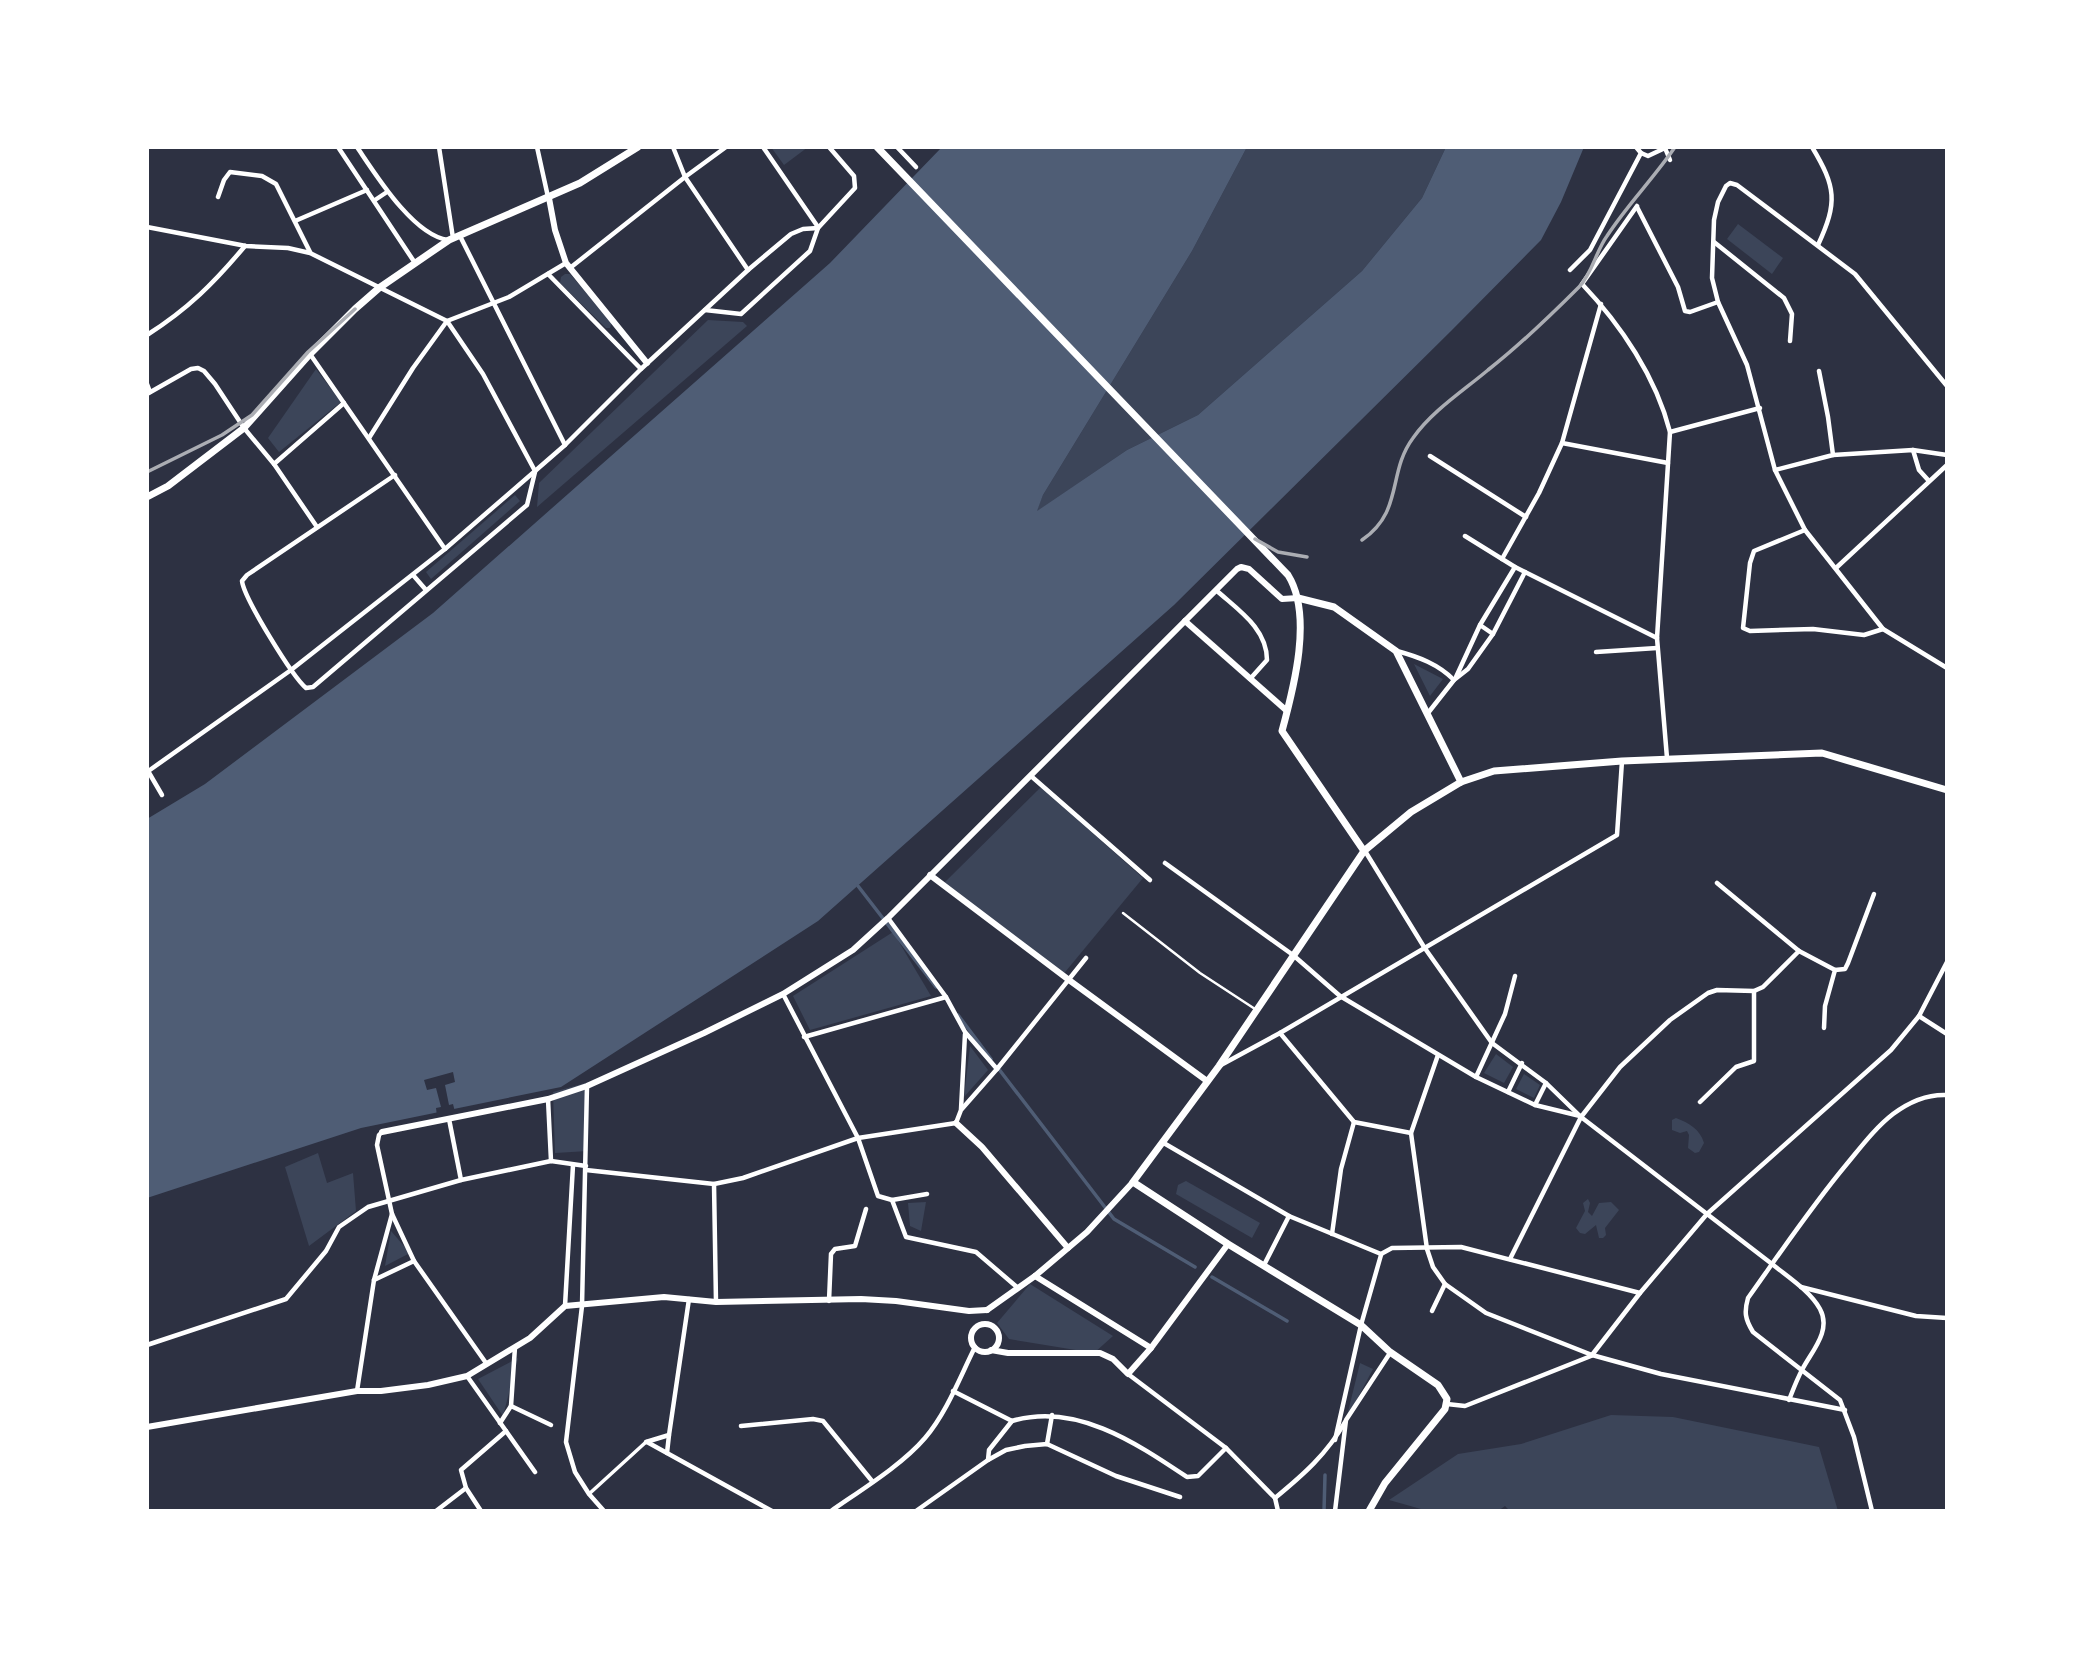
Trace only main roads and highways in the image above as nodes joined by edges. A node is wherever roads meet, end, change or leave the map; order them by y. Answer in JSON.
{"nodes":[{"id":1,"x":638,"y":147,"type":"edge"},
{"id":2,"x":877,"y":147,"type":"edge"},
{"id":3,"x":147,"y":498,"type":"edge"},
{"id":4,"x":1298,"y":598,"type":"junction"},
{"id":5,"x":1461,"y":782,"type":"junction"},
{"id":6,"x":1947,"y":790,"type":"edge"},
{"id":7,"x":1364,"y":850,"type":"junction"},
{"id":8,"x":1369,"y":1511,"type":"edge"}],
"edges":[{"from":1,"to":3,"type":"main road"},
{"from":2,"to":4,"type":"main road"},
{"from":4,"to":5,"type":"main road"},
{"from":4,"to":7,"type":"main road"},
{"from":5,"to":6,"type":"main road"},
{"from":5,"to":7,"type":"main road"},
{"from":7,"to":8,"type":"main road"}]}
